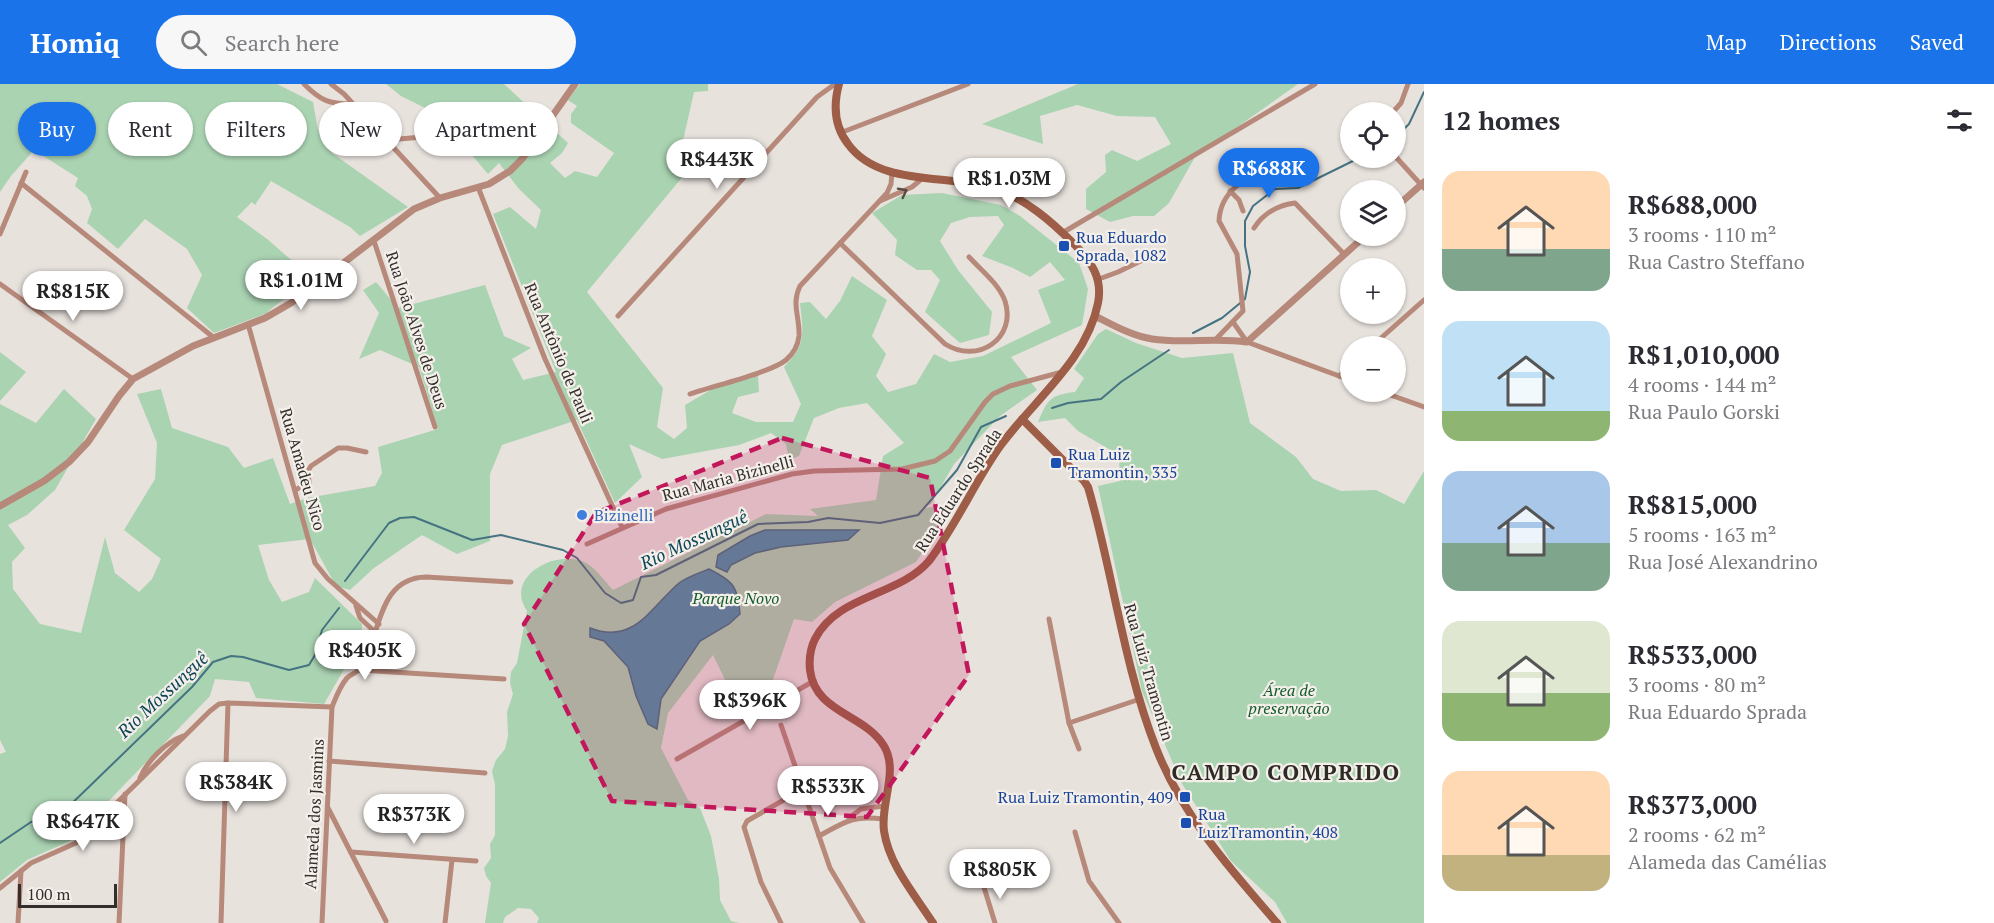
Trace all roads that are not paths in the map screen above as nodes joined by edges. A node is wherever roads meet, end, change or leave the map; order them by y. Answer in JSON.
{"nodes":[{"id":1,"x":304,"y":84,"type":"edge"},
{"id":2,"x":331,"y":84,"type":"edge"},
{"id":3,"x":575,"y":84,"type":"edge"},
{"id":4,"x":837,"y":84,"type":"edge"},
{"id":5,"x":968,"y":84,"type":"edge"},
{"id":6,"x":1315,"y":84,"type":"edge"},
{"id":7,"x":1408,"y":84,"type":"edge"},
{"id":8,"x":334,"y":102,"type":"edge"},
{"id":9,"x":350,"y":102,"type":"edge"},
{"id":10,"x":1401,"y":102,"type":"edge"},
{"id":11,"x":840,"y":133,"type":"junction"},
{"id":12,"x":402,"y":156,"type":"edge"},
{"id":13,"x":1299,"y":167,"type":"dead end"},
{"id":14,"x":1406,"y":167,"type":"edge"},
{"id":15,"x":26,"y":172,"type":"dead end"},
{"id":16,"x":892,"y":172,"type":"junction"},
{"id":17,"x":924,"y":177,"type":"junction"},
{"id":18,"x":21,"y":183,"type":"junction"},
{"id":19,"x":1423,"y":185,"type":"edge"},
{"id":20,"x":478,"y":187,"type":"junction"},
{"id":21,"x":1230,"y":191,"type":"junction"},
{"id":22,"x":440,"y":198,"type":"junction"},
{"id":23,"x":1406,"y":199,"type":"edge"},
{"id":24,"x":879,"y":202,"type":"junction"},
{"id":25,"x":1243,"y":211,"type":"dead end"},
{"id":26,"x":1254,"y":228,"type":"dead end"},
{"id":27,"x":1062,"y":233,"type":"junction"},
{"id":28,"x":0,"y":234,"type":"edge"},
{"id":29,"x":374,"y":241,"type":"junction"},
{"id":30,"x":840,"y":243,"type":"junction"},
{"id":31,"x":1353,"y":246,"type":"edge"},
{"id":32,"x":1159,"y":252,"type":"dead end"},
{"id":33,"x":1344,"y":254,"type":"junction"},
{"id":34,"x":969,"y":257,"type":"dead end"},
{"id":35,"x":1099,"y":279,"type":"junction"},
{"id":36,"x":0,"y":284,"type":"edge"},
{"id":37,"x":1424,"y":300,"type":"edge"},
{"id":38,"x":618,"y":316,"type":"dead end"},
{"id":39,"x":1095,"y":316,"type":"junction"},
{"id":40,"x":1233,"y":322,"type":"junction"},
{"id":41,"x":248,"y":324,"type":"junction"},
{"id":42,"x":1383,"y":336,"type":"edge"},
{"id":43,"x":213,"y":337,"type":"junction"},
{"id":44,"x":1216,"y":339,"type":"junction"},
{"id":45,"x":1247,"y":342,"type":"junction"},
{"id":46,"x":1062,"y":372,"type":"junction"},
{"id":47,"x":1340,"y":376,"type":"edge"},
{"id":48,"x":134,"y":379,"type":"junction"},
{"id":49,"x":690,"y":393,"type":"dead end"},
{"id":50,"x":1406,"y":401,"type":"edge"},
{"id":51,"x":1424,"y":407,"type":"edge"},
{"id":52,"x":1022,"y":419,"type":"junction"},
{"id":53,"x":435,"y":427,"type":"dead end"},
{"id":54,"x":366,"y":452,"type":"dead end"},
{"id":55,"x":295,"y":490,"type":"junction"},
{"id":56,"x":0,"y":506,"type":"edge"},
{"id":57,"x":622,"y":527,"type":"junction"},
{"id":58,"x":587,"y":544,"type":"dead end"},
{"id":59,"x":511,"y":582,"type":"dead end"},
{"id":60,"x":356,"y":606,"type":"junction"},
{"id":61,"x":1049,"y":620,"type":"dead end"},
{"id":62,"x":378,"y":624,"type":"junction"},
{"id":63,"x":375,"y":632,"type":"junction"},
{"id":64,"x":360,"y":670,"type":"junction"},
{"id":65,"x":504,"y":679,"type":"dead end"},
{"id":66,"x":812,"y":682,"type":"junction"},
{"id":67,"x":1140,"y":699,"type":"junction"},
{"id":68,"x":228,"y":703,"type":"junction"},
{"id":69,"x":332,"y":707,"type":"junction"},
{"id":70,"x":1069,"y":723,"type":"junction"},
{"id":71,"x":781,"y":725,"type":"dead end"},
{"id":72,"x":1079,"y":749,"type":"dead end"},
{"id":73,"x":677,"y":759,"type":"dead end"},
{"id":74,"x":329,"y":761,"type":"junction"},
{"id":75,"x":485,"y":773,"type":"dead end"},
{"id":76,"x":803,"y":789,"type":"junction"},
{"id":77,"x":125,"y":794,"type":"junction"},
{"id":78,"x":884,"y":806,"type":"junction"},
{"id":79,"x":327,"y":807,"type":"junction"},
{"id":80,"x":883,"y":819,"type":"junction"},
{"id":81,"x":848,"y":820,"type":"junction"},
{"id":82,"x":1076,"y":832,"type":"dead end"},
{"id":83,"x":819,"y":836,"type":"junction"},
{"id":84,"x":351,"y":852,"type":"junction"},
{"id":85,"x":452,"y":860,"type":"junction"},
{"id":86,"x":476,"y":861,"type":"dead end"},
{"id":87,"x":21,"y":871,"type":"junction"},
{"id":88,"x":983,"y":884,"type":"dead end"},
{"id":89,"x":0,"y":888,"type":"edge"},
{"id":90,"x":387,"y":921,"type":"dead end"},
{"id":91,"x":18,"y":923,"type":"edge"},
{"id":92,"x":119,"y":923,"type":"edge"},
{"id":93,"x":221,"y":923,"type":"edge"},
{"id":94,"x":322,"y":923,"type":"edge"},
{"id":95,"x":445,"y":923,"type":"edge"},
{"id":96,"x":781,"y":923,"type":"edge"},
{"id":97,"x":863,"y":923,"type":"edge"},
{"id":98,"x":933,"y":923,"type":"edge"},
{"id":99,"x":995,"y":923,"type":"edge"},
{"id":100,"x":1119,"y":923,"type":"edge"},
{"id":101,"x":1277,"y":923,"type":"edge"}],
"edges":[{"from":1,"to":8,"type":"street"},
{"from":2,"to":9,"type":"street"},
{"from":3,"to":20,"type":"street"},
{"from":4,"to":11,"type":"main road"},
{"from":4,"to":38,"type":"street"},
{"from":5,"to":11,"type":"street"},
{"from":6,"to":27,"type":"street"},
{"from":7,"to":10,"type":"street"},
{"from":11,"to":16,"type":"main road"},
{"from":12,"to":22,"type":"street"},
{"from":13,"to":21,"type":"street"},
{"from":14,"to":19,"type":"street"},
{"from":15,"to":18,"type":"street"},
{"from":16,"to":17,"type":"main road"},
{"from":16,"to":24,"type":"street"},
{"from":24,"to":17,"type":"street","one_way":true},
{"from":17,"to":27,"type":"main road"},
{"from":18,"to":28,"type":"street"},
{"from":18,"to":43,"type":"street"},
{"from":19,"to":23,"type":"street"},
{"from":20,"to":22,"type":"street"},
{"from":20,"to":57,"type":"street","name":"Rua Antônio de Pauli"},
{"from":21,"to":25,"type":"street"},
{"from":21,"to":40,"type":"street"},
{"from":22,"to":29,"type":"street"},
{"from":24,"to":30,"type":"street"},
{"from":26,"to":33,"type":"street"},
{"from":27,"to":35,"type":"main road"},
{"from":29,"to":41,"type":"street"},
{"from":29,"to":53,"type":"street","name":"Rua João Alves de Deus"},
{"from":30,"to":34,"type":"street"},
{"from":30,"to":49,"type":"street"},
{"from":31,"to":33,"type":"street"},
{"from":32,"to":35,"type":"street"},
{"from":33,"to":45,"type":"street"},
{"from":35,"to":39,"type":"main road","name":"Rua Eduardo Sprada"},
{"from":36,"to":48,"type":"street"},
{"from":37,"to":42,"type":"street"},
{"from":39,"to":44,"type":"street"},
{"from":39,"to":46,"type":"main road","name":"Rua Eduardo Sprada"},
{"from":40,"to":44,"type":"street"},
{"from":40,"to":45,"type":"street"},
{"from":41,"to":43,"type":"street"},
{"from":41,"to":55,"type":"street","name":"Rua Amadeu Nico"},
{"from":43,"to":48,"type":"street"},
{"from":44,"to":45,"type":"street"},
{"from":45,"to":47,"type":"street"},
{"from":46,"to":52,"type":"main road","name":"Rua Eduardo Sprada"},
{"from":46,"to":57,"type":"street","name":"Rua Maria Bizinelli"},
{"from":48,"to":56,"type":"street"},
{"from":50,"to":51,"type":"street"},
{"from":52,"to":66,"type":"main road","name":"Rua Eduardo Sprada"},
{"from":52,"to":67,"type":"main road","name":"Rua Luiz Tramontin"},
{"from":54,"to":55,"type":"street"},
{"from":55,"to":60,"type":"street","name":"Rua Amadeu Nico"},
{"from":57,"to":58,"type":"street","name":"Rua Maria Bizinelli"},
{"from":59,"to":62,"type":"street"},
{"from":60,"to":62,"type":"street","name":"Rua Amadeu Nico"},
{"from":60,"to":63,"type":"street","name":"Rua Amadeu Nico"},
{"from":61,"to":70,"type":"street"},
{"from":62,"to":63,"type":"street"},
{"from":63,"to":64,"type":"street"},
{"from":64,"to":65,"type":"street"},
{"from":64,"to":69,"type":"street"},
{"from":66,"to":73,"type":"street"},
{"from":66,"to":78,"type":"main road"},
{"from":67,"to":70,"type":"street"},
{"from":67,"to":101,"type":"main road","name":"Rua Luiz Tramontin"},
{"from":68,"to":69,"type":"street"},
{"from":68,"to":77,"type":"street"},
{"from":68,"to":93,"type":"street"},
{"from":69,"to":74,"type":"street","name":"Alameda dos Jasmins"},
{"from":70,"to":72,"type":"street"},
{"from":71,"to":76,"type":"street"},
{"from":74,"to":75,"type":"street"},
{"from":74,"to":79,"type":"street","name":"Alameda dos Jasmins"},
{"from":76,"to":83,"type":"street"},
{"from":76,"to":96,"type":"street"},
{"from":77,"to":87,"type":"street"},
{"from":77,"to":92,"type":"street"},
{"from":78,"to":80,"type":"main road"},
{"from":78,"to":81,"type":"street"},
{"from":79,"to":84,"type":"street"},
{"from":79,"to":94,"type":"street","name":"Alameda dos Jasmins"},
{"from":80,"to":81,"type":"street"},
{"from":80,"to":98,"type":"main road"},
{"from":81,"to":83,"type":"street"},
{"from":82,"to":100,"type":"street"},
{"from":83,"to":97,"type":"street"},
{"from":84,"to":85,"type":"street"},
{"from":84,"to":90,"type":"street"},
{"from":85,"to":86,"type":"street"},
{"from":85,"to":95,"type":"street"},
{"from":87,"to":89,"type":"street"},
{"from":87,"to":91,"type":"street"},
{"from":88,"to":99,"type":"street"}]}
